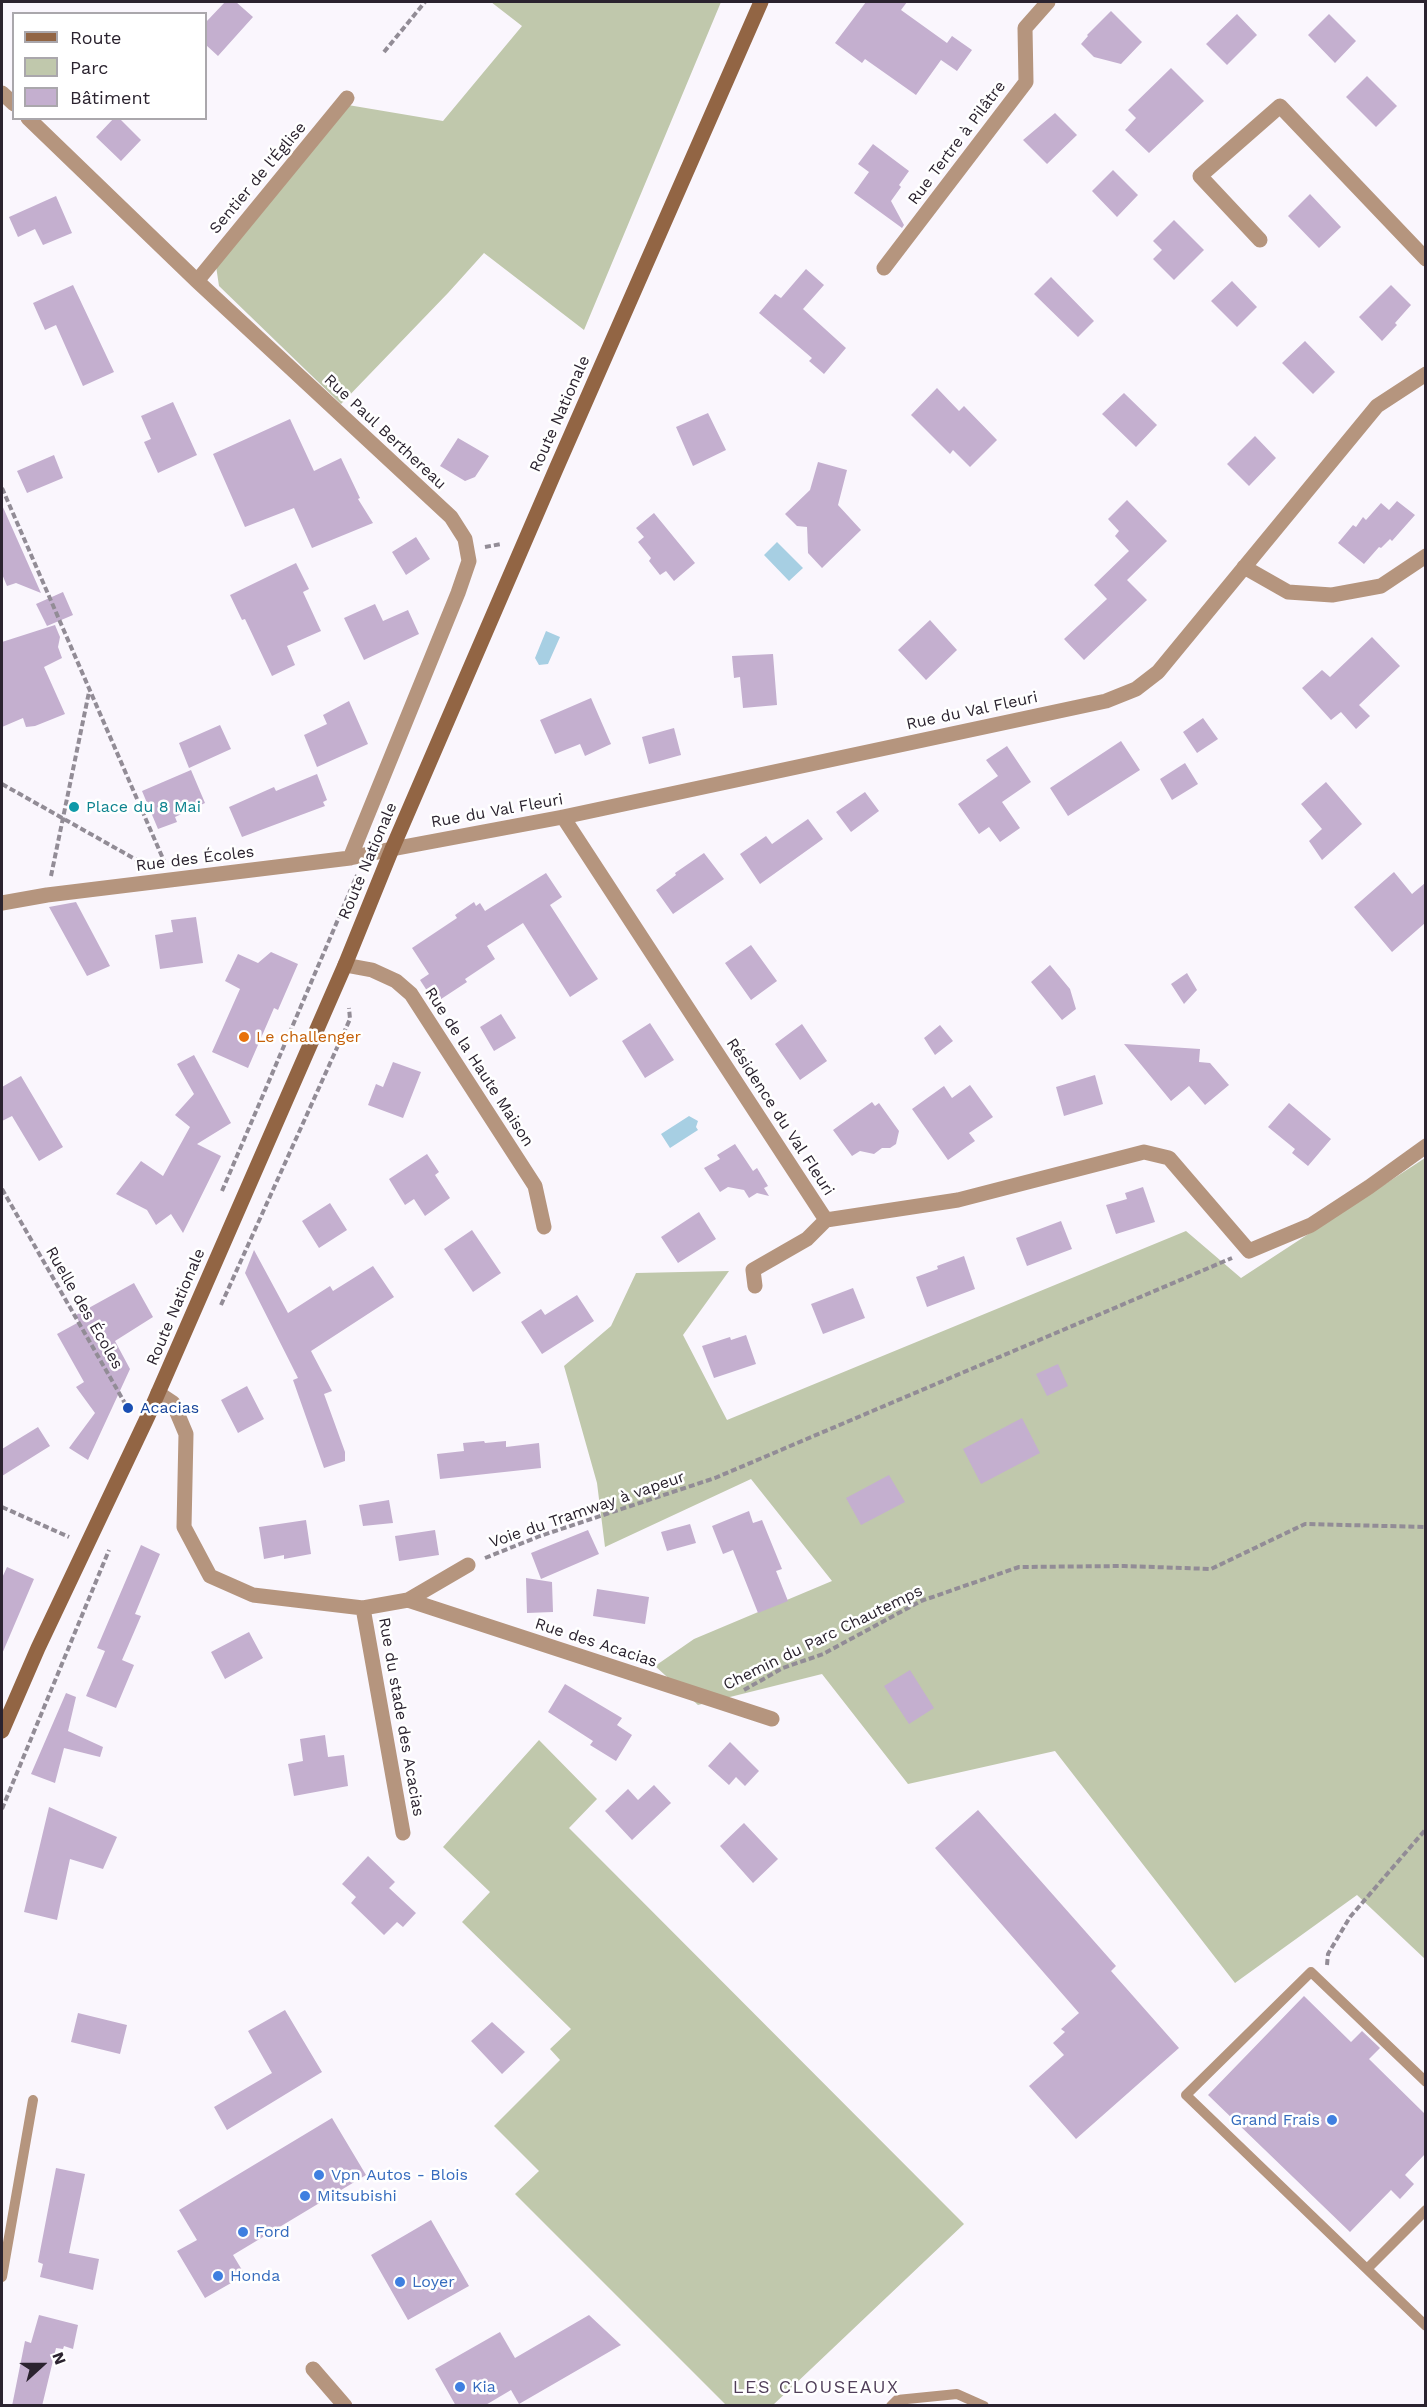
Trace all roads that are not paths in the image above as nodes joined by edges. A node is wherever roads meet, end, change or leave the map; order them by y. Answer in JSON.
{"nodes":[{"id":1,"x":761,"y":2,"type":"edge"},
{"id":2,"x":1048,"y":2,"type":"edge"},
{"id":3,"x":347,"y":98,"type":"dead end"},
{"id":4,"x":37,"y":122,"type":"edge"},
{"id":5,"x":1260,"y":240,"type":"dead end"},
{"id":6,"x":1425,"y":259,"type":"edge"},
{"id":7,"x":884,"y":268,"type":"dead end"},
{"id":8,"x":197,"y":280,"type":"junction"},
{"id":9,"x":1425,"y":374,"type":"edge"},
{"id":10,"x":1425,"y":556,"type":"edge"},
{"id":11,"x":1244,"y":567,"type":"junction"},
{"id":12,"x":563,"y":817,"type":"junction"},
{"id":13,"x":392,"y":849,"type":"junction"},
{"id":14,"x":350,"y":858,"type":"junction"},
{"id":15,"x":2,"y":903,"type":"edge"},
{"id":16,"x":345,"y":965,"type":"junction"},
{"id":17,"x":1425,"y":1146,"type":"edge"},
{"id":18,"x":826,"y":1220,"type":"junction"},
{"id":19,"x":544,"y":1227,"type":"dead end"},
{"id":20,"x":756,"y":1287,"type":"dead end"},
{"id":21,"x":158,"y":1392,"type":"junction"},
{"id":22,"x":468,"y":1565,"type":"road end"},
{"id":23,"x":408,"y":1600,"type":"junction"},
{"id":24,"x":363,"y":1608,"type":"junction"},
{"id":25,"x":772,"y":1719,"type":"dead end"},
{"id":26,"x":2,"y":1731,"type":"edge"},
{"id":27,"x":403,"y":1833,"type":"dead end"},
{"id":28,"x":1425,"y":2082,"type":"edge"},
{"id":29,"x":33,"y":2100,"type":"dead end"},
{"id":30,"x":1425,"y":2210,"type":"edge"},
{"id":31,"x":1367,"y":2269,"type":"junction"},
{"id":32,"x":2,"y":2277,"type":"edge"},
{"id":33,"x":1425,"y":2326,"type":"edge"},
{"id":34,"x":314,"y":2369,"type":"dead end"},
{"id":35,"x":345,"y":2406,"type":"edge"},
{"id":36,"x":891,"y":2406,"type":"edge"},
{"id":37,"x":984,"y":2406,"type":"edge"}],
"edges":[{"from":1,"to":13,"type":"main road","name":"Route Nationale"},
{"from":2,"to":7,"type":"street","name":"Rue Tertre à Pilâtre"},
{"from":3,"to":8,"type":"street","name":"Sentier de l'Église"},
{"from":4,"to":8,"type":"street","name":"Rue Paul Berthereau"},
{"from":5,"to":6,"type":"street"},
{"from":8,"to":14,"type":"street","name":"Rue Paul Berthereau"},
{"from":9,"to":11,"type":"street","name":"Rue du Val Fleuri"},
{"from":10,"to":11,"type":"street"},
{"from":11,"to":12,"type":"street","name":"Rue du Val Fleuri"},
{"from":12,"to":13,"type":"street","name":"Rue du Val Fleuri"},
{"from":12,"to":18,"type":"street","name":"Résidence du Val Fleuri"},
{"from":13,"to":14,"type":"street","name":"Rue des Écoles"},
{"from":13,"to":16,"type":"main road","name":"Route Nationale"},
{"from":14,"to":15,"type":"street","name":"Rue des Écoles"},
{"from":16,"to":19,"type":"street","name":"Rue de la Haute Maison"},
{"from":16,"to":21,"type":"main road","name":"Route Nationale"},
{"from":17,"to":18,"type":"street","name":"Résidence du Val Fleuri"},
{"from":18,"to":20,"type":"street"},
{"from":21,"to":24,"type":"street","name":"Rue des Acacias"},
{"from":21,"to":26,"type":"main road","name":"Route Nationale"},
{"from":22,"to":23,"type":"street","name":"Rue des Acacias"},
{"from":23,"to":24,"type":"street","name":"Rue des Acacias"},
{"from":23,"to":25,"type":"street","name":"Rue des Acacias"},
{"from":24,"to":27,"type":"street","name":"Rue du stade des Acacias"},
{"from":28,"to":31,"type":"lane"},
{"from":29,"to":32,"type":"lane"},
{"from":30,"to":31,"type":"lane"},
{"from":31,"to":33,"type":"lane"},
{"from":34,"to":35,"type":"street"},
{"from":36,"to":37,"type":"lane"}]}
